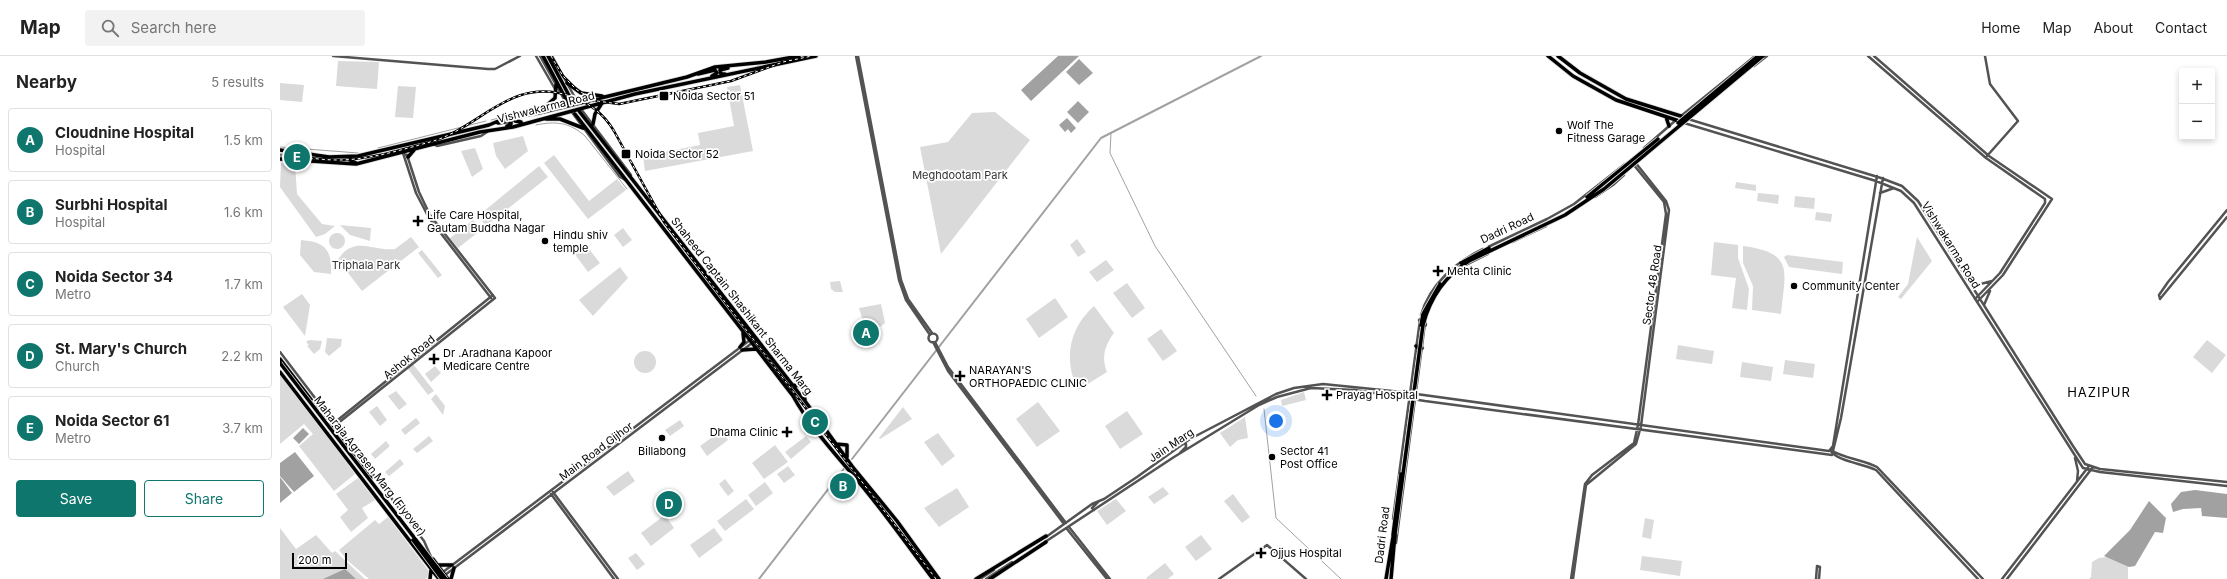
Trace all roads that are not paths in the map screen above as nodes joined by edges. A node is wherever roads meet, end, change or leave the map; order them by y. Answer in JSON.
{"nodes":[{"id":1,"x":334,"y":56,"type":"edge"},
{"id":2,"x":520,"y":56,"type":"edge"},
{"id":3,"x":536,"y":56,"type":"edge"},
{"id":4,"x":541,"y":56,"type":"edge"},
{"id":5,"x":548,"y":56,"type":"edge"},
{"id":6,"x":552,"y":56,"type":"edge"},
{"id":7,"x":798,"y":56,"type":"edge"},
{"id":8,"x":816,"y":56,"type":"edge"},
{"id":9,"x":857,"y":56,"type":"edge"},
{"id":10,"x":1548,"y":56,"type":"edge"},
{"id":11,"x":1558,"y":56,"type":"edge"},
{"id":12,"x":1755,"y":56,"type":"edge"},
{"id":13,"x":1758,"y":56,"type":"edge"},
{"id":14,"x":1763,"y":56,"type":"edge"},
{"id":15,"x":1767,"y":56,"type":"edge"},
{"id":16,"x":1868,"y":56,"type":"edge"},
{"id":17,"x":1874,"y":56,"type":"edge"},
{"id":18,"x":1985,"y":56,"type":"edge"},
{"id":19,"x":746,"y":64,"type":"junction"},
{"id":20,"x":748,"y":70,"type":"junction"},
{"id":21,"x":695,"y":74,"type":"junction"},
{"id":22,"x":696,"y":81,"type":"junction"},
{"id":23,"x":567,"y":83,"type":"junction"},
{"id":24,"x":556,"y":85,"type":"junction"},
{"id":25,"x":557,"y":92,"type":"junction"},
{"id":26,"x":608,"y":96,"type":"junction"},
{"id":27,"x":578,"y":103,"type":"junction"},
{"id":28,"x":603,"y":103,"type":"junction"},
{"id":29,"x":570,"y":104,"type":"junction"},
{"id":30,"x":580,"y":110,"type":"junction"},
{"id":31,"x":571,"y":111,"type":"junction"},
{"id":32,"x":537,"y":113,"type":"junction"},
{"id":33,"x":575,"y":114,"type":"dead end"},
{"id":34,"x":523,"y":115,"type":"junction"},
{"id":35,"x":1681,"y":116,"type":"junction"},
{"id":36,"x":1666,"y":117,"type":"junction"},
{"id":37,"x":540,"y":119,"type":"junction"},
{"id":38,"x":1688,"y":119,"type":"junction"},
{"id":39,"x":1676,"y":120,"type":"junction"},
{"id":40,"x":532,"y":121,"type":"junction"},
{"id":41,"x":1684,"y":123,"type":"junction"},
{"id":42,"x":491,"y":124,"type":"junction"},
{"id":43,"x":593,"y":124,"type":"junction"},
{"id":44,"x":1669,"y":126,"type":"junction"},
{"id":45,"x":583,"y":128,"type":"junction"},
{"id":46,"x":499,"y":129,"type":"junction"},
{"id":47,"x":489,"y":130,"type":"junction"},
{"id":48,"x":1658,"y":136,"type":"junction"},
{"id":49,"x":1662,"y":141,"type":"junction"},
{"id":50,"x":433,"y":144,"type":"junction"},
{"id":51,"x":421,"y":147,"type":"junction"},
{"id":52,"x":280,"y":150,"type":"edge"},
{"id":53,"x":405,"y":154,"type":"junction"},
{"id":54,"x":361,"y":155,"type":"junction"},
{"id":55,"x":1988,"y":155,"type":"junction"},
{"id":56,"x":1828,"y":156,"type":"dead end"},
{"id":57,"x":329,"y":157,"type":"junction"},
{"id":58,"x":280,"y":159,"type":"edge"},
{"id":59,"x":1631,"y":159,"type":"junction"},
{"id":60,"x":1826,"y":160,"type":"junction"},
{"id":61,"x":356,"y":164,"type":"junction"},
{"id":62,"x":1635,"y":164,"type":"junction"},
{"id":63,"x":345,"y":165,"type":"junction"},
{"id":64,"x":1877,"y":176,"type":"junction"},
{"id":65,"x":631,"y":177,"type":"junction"},
{"id":66,"x":1883,"y":178,"type":"junction"},
{"id":67,"x":1876,"y":181,"type":"junction"},
{"id":68,"x":627,"y":182,"type":"junction"},
{"id":69,"x":1882,"y":183,"type":"junction"},
{"id":70,"x":1894,"y":188,"type":"junction"},
{"id":71,"x":1880,"y":193,"type":"junction"},
{"id":72,"x":2227,"y":210,"type":"edge"},
{"id":73,"x":2227,"y":217,"type":"edge"},
{"id":74,"x":1947,"y":236,"type":"dead end"},
{"id":75,"x":1510,"y":237,"type":"junction"},
{"id":76,"x":1942,"y":239,"type":"junction"},
{"id":77,"x":1512,"y":242,"type":"junction"},
{"id":78,"x":688,"y":251,"type":"junction"},
{"id":79,"x":683,"y":256,"type":"junction"},
{"id":80,"x":1993,"y":280,"type":"junction"},
{"id":81,"x":1973,"y":286,"type":"junction"},
{"id":82,"x":1992,"y":287,"type":"junction"},
{"id":83,"x":1980,"y":297,"type":"junction"},
{"id":84,"x":1976,"y":301,"type":"junction"},
{"id":85,"x":1984,"y":306,"type":"junction"},
{"id":86,"x":1420,"y":320,"type":"junction"},
{"id":87,"x":1425,"y":325,"type":"junction"},
{"id":88,"x":739,"y":327,"type":"junction"},
{"id":89,"x":931,"y":334,"type":"junction"},
{"id":90,"x":755,"y":339,"type":"junction"},
{"id":91,"x":751,"y":342,"type":"junction"},
{"id":92,"x":935,"y":344,"type":"junction"},
{"id":93,"x":1416,"y":346,"type":"junction"},
{"id":94,"x":741,"y":348,"type":"junction"},
{"id":95,"x":1422,"y":348,"type":"junction"},
{"id":96,"x":757,"y":350,"type":"junction"},
{"id":97,"x":280,"y":352,"type":"edge"},
{"id":98,"x":280,"y":359,"type":"edge"},
{"id":99,"x":773,"y":362,"type":"junction"},
{"id":100,"x":280,"y":363,"type":"edge"},
{"id":101,"x":768,"y":365,"type":"junction"},
{"id":102,"x":280,"y":366,"type":"edge"},
{"id":103,"x":280,"y":372,"type":"edge"},
{"id":104,"x":791,"y":384,"type":"junction"},
{"id":105,"x":305,"y":392,"type":"junction"},
{"id":106,"x":1410,"y":394,"type":"junction"},
{"id":107,"x":1416,"y":394,"type":"junction"},
{"id":108,"x":299,"y":397,"type":"junction"},
{"id":109,"x":1409,"y":398,"type":"junction"},
{"id":110,"x":1415,"y":399,"type":"junction"},
{"id":111,"x":805,"y":401,"type":"junction"},
{"id":112,"x":1407,"y":415,"type":"junction"},
{"id":113,"x":1413,"y":416,"type":"junction"},
{"id":114,"x":1231,"y":419,"type":"junction"},
{"id":115,"x":333,"y":425,"type":"junction"},
{"id":116,"x":1640,"y":426,"type":"junction"},
{"id":117,"x":626,"y":427,"type":"dead end"},
{"id":118,"x":1639,"y":429,"type":"junction"},
{"id":119,"x":629,"y":431,"type":"junction"},
{"id":120,"x":836,"y":444,"type":"junction"},
{"id":121,"x":1183,"y":444,"type":"junction"},
{"id":122,"x":1830,"y":450,"type":"junction"},
{"id":123,"x":1180,"y":453,"type":"junction"},
{"id":124,"x":1833,"y":453,"type":"junction"},
{"id":125,"x":2074,"y":455,"type":"junction"},
{"id":126,"x":847,"y":460,"type":"junction"},
{"id":127,"x":2089,"y":466,"type":"junction"},
{"id":128,"x":850,"y":468,"type":"junction"},
{"id":129,"x":2093,"y":468,"type":"junction"},
{"id":130,"x":2086,"y":469,"type":"junction"},
{"id":131,"x":2090,"y":471,"type":"junction"},
{"id":132,"x":369,"y":475,"type":"junction"},
{"id":133,"x":363,"y":480,"type":"junction"},
{"id":134,"x":864,"y":480,"type":"junction"},
{"id":135,"x":2077,"y":481,"type":"junction"},
{"id":136,"x":2227,"y":482,"type":"edge"},
{"id":137,"x":860,"y":484,"type":"junction"},
{"id":138,"x":2227,"y":486,"type":"edge"},
{"id":139,"x":872,"y":490,"type":"junction"},
{"id":140,"x":552,"y":492,"type":"junction"},
{"id":141,"x":868,"y":494,"type":"junction"},
{"id":142,"x":1099,"y":501,"type":"junction"},
{"id":143,"x":1395,"y":502,"type":"junction"},
{"id":144,"x":1401,"y":502,"type":"junction"},
{"id":145,"x":1094,"y":510,"type":"junction"},
{"id":146,"x":403,"y":520,"type":"junction"},
{"id":147,"x":1065,"y":523,"type":"junction"},
{"id":148,"x":397,"y":524,"type":"junction"},
{"id":149,"x":900,"y":526,"type":"junction"},
{"id":150,"x":1068,"y":528,"type":"junction"},
{"id":151,"x":896,"y":530,"type":"junction"},
{"id":152,"x":1394,"y":534,"type":"junction"},
{"id":153,"x":1046,"y":536,"type":"junction"},
{"id":154,"x":1046,"y":542,"type":"junction"},
{"id":155,"x":1390,"y":543,"type":"junction"},
{"id":156,"x":1396,"y":543,"type":"junction"},
{"id":157,"x":915,"y":545,"type":"junction"},
{"id":158,"x":910,"y":548,"type":"junction"},
{"id":159,"x":432,"y":559,"type":"junction"},
{"id":160,"x":437,"y":565,"type":"junction"},
{"id":161,"x":430,"y":567,"type":"junction"},
{"id":162,"x":453,"y":567,"type":"junction"},
{"id":163,"x":436,"y":575,"type":"junction"},
{"id":164,"x":447,"y":577,"type":"edge"},
{"id":165,"x":431,"y":579,"type":"edge"},
{"id":166,"x":441,"y":579,"type":"edge"},
{"id":167,"x":614,"y":579,"type":"edge"},
{"id":168,"x":618,"y":579,"type":"edge"},
{"id":169,"x":933,"y":579,"type":"edge"},
{"id":170,"x":939,"y":579,"type":"edge"},
{"id":171,"x":976,"y":579,"type":"edge"},
{"id":172,"x":980,"y":579,"type":"edge"},
{"id":173,"x":986,"y":579,"type":"edge"},
{"id":174,"x":990,"y":579,"type":"edge"},
{"id":175,"x":1108,"y":579,"type":"edge"},
{"id":176,"x":1219,"y":579,"type":"edge"},
{"id":177,"x":1306,"y":579,"type":"edge"},
{"id":178,"x":1386,"y":579,"type":"edge"},
{"id":179,"x":1391,"y":579,"type":"edge"},
{"id":180,"x":1572,"y":579,"type":"edge"},
{"id":181,"x":1978,"y":579,"type":"edge"},
{"id":182,"x":1983,"y":579,"type":"edge"},
{"id":183,"x":2002,"y":579,"type":"edge"},
{"id":184,"x":2007,"y":579,"type":"edge"}],
"edges":[{"from":1,"to":2,"type":"street"},
{"from":3,"to":25,"type":"street"},
{"from":4,"to":24,"type":"street"},
{"from":4,"to":29,"type":"main road"},
{"from":5,"to":29,"type":"main road"},
{"from":6,"to":23,"type":"street"},
{"from":7,"to":19,"type":"main road","name":"Vishwakarma Road"},
{"from":8,"to":20,"type":"main road","name":"Vishwakarma Road"},
{"from":9,"to":89,"type":"street"},
{"from":10,"to":36,"type":"main road","name":"Vishwakarma Road"},
{"from":11,"to":35,"type":"main road","name":"Vishwakarma Road"},
{"from":12,"to":35,"type":"street"},
{"from":13,"to":152,"type":"main road","bridge":true},
{"from":14,"to":152,"type":"main road","bridge":true},
{"from":15,"to":38,"type":"street"},
{"from":16,"to":55,"type":"street"},
{"from":17,"to":55,"type":"street"},
{"from":18,"to":55,"type":"street"},
{"from":19,"to":20,"type":"main road"},
{"from":19,"to":21,"type":"main road","name":"Vishwakarma Road"},
{"from":20,"to":22,"type":"main road","name":"Vishwakarma Road"},
{"from":21,"to":22,"type":"main road"},
{"from":21,"to":26,"type":"main road","name":"Vishwakarma Road"},
{"from":22,"to":28,"type":"main road","name":"Vishwakarma Road"},
{"from":23,"to":26,"type":"main road"},
{"from":23,"to":27,"type":"street"},
{"from":24,"to":25,"type":"main road"},
{"from":24,"to":29,"type":"street"},
{"from":25,"to":32,"type":"main road"},
{"from":26,"to":27,"type":"main road","name":"Vishwakarma Road"},
{"from":27,"to":29,"type":"main road","name":"Vishwakarma Road"},
{"from":28,"to":30,"type":"main road","name":"Vishwakarma Road"},
{"from":28,"to":43,"type":"main road"},
{"from":29,"to":32,"type":"main road","name":"Vishwakarma Road"},
{"from":30,"to":31,"type":"main road","name":"Vishwakarma Road"},
{"from":30,"to":43,"type":"street"},
{"from":30,"to":65,"type":"main road","name":"Shaheed Captain Shashikant Sharma Marg"},
{"from":31,"to":37,"type":"main road","name":"Vishwakarma Road"},
{"from":31,"to":45,"type":"street"},
{"from":32,"to":34,"type":"main road","name":"Vishwakarma Road"},
{"from":33,"to":68,"type":"main road","name":"Shaheed Captain Shashikant Sharma Marg"},
{"from":34,"to":40,"type":"main road"},
{"from":34,"to":42,"type":"main road","name":"Vishwakarma Road"},
{"from":35,"to":38,"type":"main road","name":"Vishwakarma Road"},
{"from":36,"to":39,"type":"main road","name":"Vishwakarma Road"},
{"from":36,"to":44,"type":"main road"},
{"from":37,"to":40,"type":"main road","name":"Vishwakarma Road"},
{"from":37,"to":45,"type":"main road"},
{"from":38,"to":60,"type":"street","name":"Vishwakarma Road"},
{"from":39,"to":41,"type":"main road","name":"Vishwakarma Road"},
{"from":39,"to":44,"type":"street","name":"Dadri Road"},
{"from":40,"to":46,"type":"main road","name":"Vishwakarma Road"},
{"from":41,"to":49,"type":"street","name":"Dadri Road"},
{"from":41,"to":67,"type":"street","name":"Vishwakarma Road"},
{"from":42,"to":46,"type":"main road"},
{"from":42,"to":54,"type":"main road","name":"Vishwakarma Road"},
{"from":43,"to":65,"type":"street"},
{"from":44,"to":48,"type":"street","name":"Dadri Road"},
{"from":45,"to":68,"type":"street"},
{"from":46,"to":47,"type":"main road","name":"Vishwakarma Road"},
{"from":47,"to":50,"type":"main road","name":"Vishwakarma Road"},
{"from":47,"to":50,"type":"street"},
{"from":48,"to":49,"type":"main road"},
{"from":48,"to":59,"type":"street","name":"Dadri Road"},
{"from":49,"to":62,"type":"street","name":"Dadri Road"},
{"from":50,"to":51,"type":"main road","name":"Vishwakarma Road"},
{"from":51,"to":53,"type":"main road","name":"Vishwakarma Road"},
{"from":51,"to":53,"type":"main road"},
{"from":52,"to":57,"type":"main road","name":"Vishwakarma Road"},
{"from":53,"to":61,"type":"main road","name":"Vishwakarma Road"},
{"from":53,"to":115,"type":"street","name":"Ashok Road"},
{"from":54,"to":57,"type":"main road","name":"Vishwakarma Road"},
{"from":54,"to":61,"type":"main road"},
{"from":55,"to":80,"type":"street"},
{"from":55,"to":82,"type":"street"},
{"from":56,"to":60,"type":"street"},
{"from":57,"to":63,"type":"main road"},
{"from":58,"to":63,"type":"main road","name":"Vishwakarma Road"},
{"from":59,"to":62,"type":"street","name":"Sector 48 Road"},
{"from":59,"to":75,"type":"street","name":"Dadri Road"},
{"from":60,"to":64,"type":"street","name":"Vishwakarma Road"},
{"from":61,"to":63,"type":"main road","name":"Vishwakarma Road"},
{"from":62,"to":77,"type":"street","name":"Dadri Road"},
{"from":62,"to":116,"type":"street","name":"Sector 48 Road"},
{"from":64,"to":66,"type":"street","name":"Vishwakarma Road"},
{"from":64,"to":67,"type":"street"},
{"from":65,"to":78,"type":"main road","name":"Shaheed Captain Shashikant Sharma Marg"},
{"from":66,"to":69,"type":"street"},
{"from":66,"to":76,"type":"street","name":"Vishwakarma Road"},
{"from":67,"to":69,"type":"street","name":"Vishwakarma Road"},
{"from":67,"to":122,"type":"street"},
{"from":68,"to":79,"type":"main road","name":"Shaheed Captain Shashikant Sharma Marg"},
{"from":69,"to":70,"type":"street","name":"Vishwakarma Road"},
{"from":69,"to":71,"type":"street"},
{"from":70,"to":71,"type":"street"},
{"from":70,"to":84,"type":"street","name":"Vishwakarma Road"},
{"from":71,"to":124,"type":"street"},
{"from":72,"to":73,"type":"street"},
{"from":74,"to":76,"type":"street"},
{"from":75,"to":77,"type":"street"},
{"from":75,"to":86,"type":"street","name":"Dadri Road"},
{"from":76,"to":81,"type":"street","name":"Vishwakarma Road"},
{"from":77,"to":87,"type":"street","name":"Dadri Road"},
{"from":78,"to":79,"type":"main road"},
{"from":78,"to":90,"type":"main road","name":"Shaheed Captain Shashikant Sharma Marg"},
{"from":79,"to":88,"type":"main road","name":"Shaheed Captain Shashikant Sharma Marg"},
{"from":80,"to":81,"type":"street"},
{"from":80,"to":83,"type":"street"},
{"from":81,"to":83,"type":"street","name":"Vishwakarma Road"},
{"from":82,"to":83,"type":"street"},
{"from":82,"to":85,"type":"street"},
{"from":83,"to":84,"type":"street"},
{"from":83,"to":85,"type":"street","name":"Vishwakarma Road"},
{"from":84,"to":125,"type":"street","name":"Vishwakarma Road"},
{"from":85,"to":127,"type":"street","name":"Vishwakarma Road"},
{"from":86,"to":87,"type":"main road"},
{"from":86,"to":93,"type":"street","name":"Dadri Road"},
{"from":87,"to":95,"type":"street","name":"Dadri Road"},
{"from":88,"to":91,"type":"main road","name":"Shaheed Captain Shashikant Sharma Marg"},
{"from":88,"to":94,"type":"main road"},
{"from":89,"to":92,"type":"street"},
{"from":89,"to":92,"type":"street"},
{"from":90,"to":91,"type":"street","name":"Main Road Gijhor"},
{"from":90,"to":99,"type":"main road","name":"Shaheed Captain Shashikant Sharma Marg"},
{"from":91,"to":94,"type":"street","name":"Main Road Gijhor"},
{"from":91,"to":96,"type":"main road","name":"Shaheed Captain Shashikant Sharma Marg"},
{"from":92,"to":147,"type":"street"},
{"from":93,"to":95,"type":"main road"},
{"from":93,"to":106,"type":"street","name":"Dadri Road"},
{"from":94,"to":96,"type":"main road"},
{"from":94,"to":119,"type":"street","name":"Main Road Gijhor"},
{"from":94,"to":140,"type":"street","name":"Main Road Gijhor"},
{"from":95,"to":107,"type":"street","name":"Dadri Road"},
{"from":96,"to":101,"type":"main road","name":"Shaheed Captain Shashikant Sharma Marg"},
{"from":97,"to":115,"type":"street"},
{"from":98,"to":105,"type":"main road"},
{"from":99,"to":101,"type":"main road"},
{"from":99,"to":104,"type":"main road","name":"Shaheed Captain Shashikant Sharma Marg"},
{"from":100,"to":164,"type":"main road","name":"Maharaja Agrasen Marg (Flyover)","bridge":true},
{"from":101,"to":128,"type":"main road","name":"Shaheed Captain Shashikant Sharma Marg"},
{"from":102,"to":166,"type":"main road","name":"Maharaja Agrasen Marg (Flyover)","bridge":true},
{"from":103,"to":108,"type":"main road"},
{"from":104,"to":111,"type":"main road","name":"Shaheed Captain Shashikant Sharma Marg"},
{"from":104,"to":111,"type":"main road"},
{"from":105,"to":108,"type":"main road"},
{"from":105,"to":115,"type":"main road"},
{"from":106,"to":107,"type":"street","name":"Jain Marg"},
{"from":106,"to":109,"type":"street","name":"Dadri Road"},
{"from":106,"to":114,"type":"street","name":"Jain Marg"},
{"from":107,"to":110,"type":"street","name":"Dadri Road"},
{"from":107,"to":116,"type":"street","name":"Jain Marg"},
{"from":108,"to":133,"type":"main road"},
{"from":109,"to":110,"type":"street","name":"Jain Marg"},
{"from":109,"to":112,"type":"street","name":"Dadri Road"},
{"from":109,"to":114,"type":"street","name":"Jain Marg"},
{"from":110,"to":113,"type":"street","name":"Dadri Road"},
{"from":110,"to":118,"type":"street","name":"Jain Marg"},
{"from":111,"to":120,"type":"main road","name":"Shaheed Captain Shashikant Sharma Marg"},
{"from":112,"to":113,"type":"street"},
{"from":112,"to":143,"type":"street","name":"Dadri Road"},
{"from":113,"to":144,"type":"street","name":"Dadri Road"},
{"from":114,"to":121,"type":"street","name":"Jain Marg"},
{"from":114,"to":123,"type":"street","name":"Jain Marg"},
{"from":115,"to":132,"type":"main road"},
{"from":115,"to":159,"type":"street"},
{"from":116,"to":118,"type":"street","name":"Sector 48 Road"},
{"from":116,"to":122,"type":"street","name":"Jain Marg"},
{"from":117,"to":119,"type":"street"},
{"from":118,"to":124,"type":"street","name":"Jain Marg"},
{"from":118,"to":180,"type":"street","name":"Sector 48 Road"},
{"from":119,"to":140,"type":"street","name":"Main Road Gijhor"},
{"from":120,"to":126,"type":"main road","name":"Shaheed Captain Shashikant Sharma Marg"},
{"from":120,"to":126,"type":"main road"},
{"from":121,"to":123,"type":"street"},
{"from":121,"to":142,"type":"street","name":"Jain Marg"},
{"from":122,"to":124,"type":"street"},
{"from":123,"to":145,"type":"street","name":"Jain Marg"},
{"from":124,"to":181,"type":"street"},
{"from":124,"to":182,"type":"street"},
{"from":125,"to":130,"type":"street","name":"Vishwakarma Road"},
{"from":125,"to":135,"type":"street"},
{"from":126,"to":128,"type":"main road","name":"Shaheed Captain Shashikant Sharma Marg"},
{"from":127,"to":129,"type":"street","name":"Vishwakarma Road"},
{"from":127,"to":130,"type":"street"},
{"from":128,"to":134,"type":"main road","name":"Shaheed Captain Shashikant Sharma Marg"},
{"from":128,"to":137,"type":"main road","name":"Shaheed Captain Shashikant Sharma Marg"},
{"from":129,"to":131,"type":"street"},
{"from":129,"to":136,"type":"street","name":"Vishwakarma Road"},
{"from":130,"to":131,"type":"street","name":"Vishwakarma Road"},
{"from":130,"to":135,"type":"street"},
{"from":131,"to":138,"type":"street","name":"Vishwakarma Road"},
{"from":131,"to":184,"type":"street"},
{"from":132,"to":133,"type":"main road"},
{"from":132,"to":146,"type":"main road"},
{"from":133,"to":148,"type":"main road"},
{"from":134,"to":137,"type":"main road"},
{"from":134,"to":139,"type":"main road","name":"Shaheed Captain Shashikant Sharma Marg"},
{"from":135,"to":183,"type":"street"},
{"from":137,"to":141,"type":"main road","name":"Shaheed Captain Shashikant Sharma Marg"},
{"from":139,"to":141,"type":"main road"},
{"from":139,"to":149,"type":"main road","name":"Shaheed Captain Shashikant Sharma Marg"},
{"from":140,"to":162,"type":"street","name":"Main Road Gijhor"},
{"from":140,"to":167,"type":"street"},
{"from":140,"to":168,"type":"street"},
{"from":141,"to":151,"type":"main road","name":"Shaheed Captain Shashikant Sharma Marg"},
{"from":142,"to":145,"type":"street"},
{"from":142,"to":147,"type":"street","name":"Jain Marg"},
{"from":143,"to":144,"type":"street"},
{"from":143,"to":155,"type":"street","name":"Dadri Road"},
{"from":144,"to":156,"type":"street","name":"Dadri Road"},
{"from":145,"to":150,"type":"street","name":"Jain Marg"},
{"from":146,"to":148,"type":"main road"},
{"from":146,"to":159,"type":"main road"},
{"from":147,"to":153,"type":"street","name":"Jain Marg"},
{"from":148,"to":161,"type":"main road"},
{"from":149,"to":151,"type":"main road"},
{"from":149,"to":157,"type":"main road","name":"Shaheed Captain Shashikant Sharma Marg"},
{"from":150,"to":154,"type":"street","name":"Jain Marg"},
{"from":150,"to":175,"type":"street"},
{"from":151,"to":158,"type":"main road","name":"Shaheed Captain Shashikant Sharma Marg"},
{"from":152,"to":155,"type":"main road"},
{"from":152,"to":156,"type":"main road"},
{"from":153,"to":171,"type":"main road"},
{"from":153,"to":172,"type":"street","name":"Jain Marg"},
{"from":154,"to":173,"type":"street","name":"Jain Marg"},
{"from":154,"to":174,"type":"main road"},
{"from":155,"to":178,"type":"main road","name":"Dadri Road"},
{"from":156,"to":179,"type":"main road","name":"Dadri Road"},
{"from":157,"to":158,"type":"main road"},
{"from":157,"to":170,"type":"main road","name":"Shaheed Captain Shashikant Sharma Marg"},
{"from":158,"to":169,"type":"main road","name":"Shaheed Captain Shashikant Sharma Marg"},
{"from":159,"to":160,"type":"main road"},
{"from":160,"to":162,"type":"main road"},
{"from":160,"to":164,"type":"main road"},
{"from":161,"to":163,"type":"main road"},
{"from":161,"to":165,"type":"main road"},
{"from":162,"to":164,"type":"main road"},
{"from":162,"to":164,"type":"street","name":"Main Road Gijhor"},
{"from":163,"to":165,"type":"street"},
{"from":163,"to":166,"type":"main road"},
{"from":176,"to":177,"type":"street"}]}
